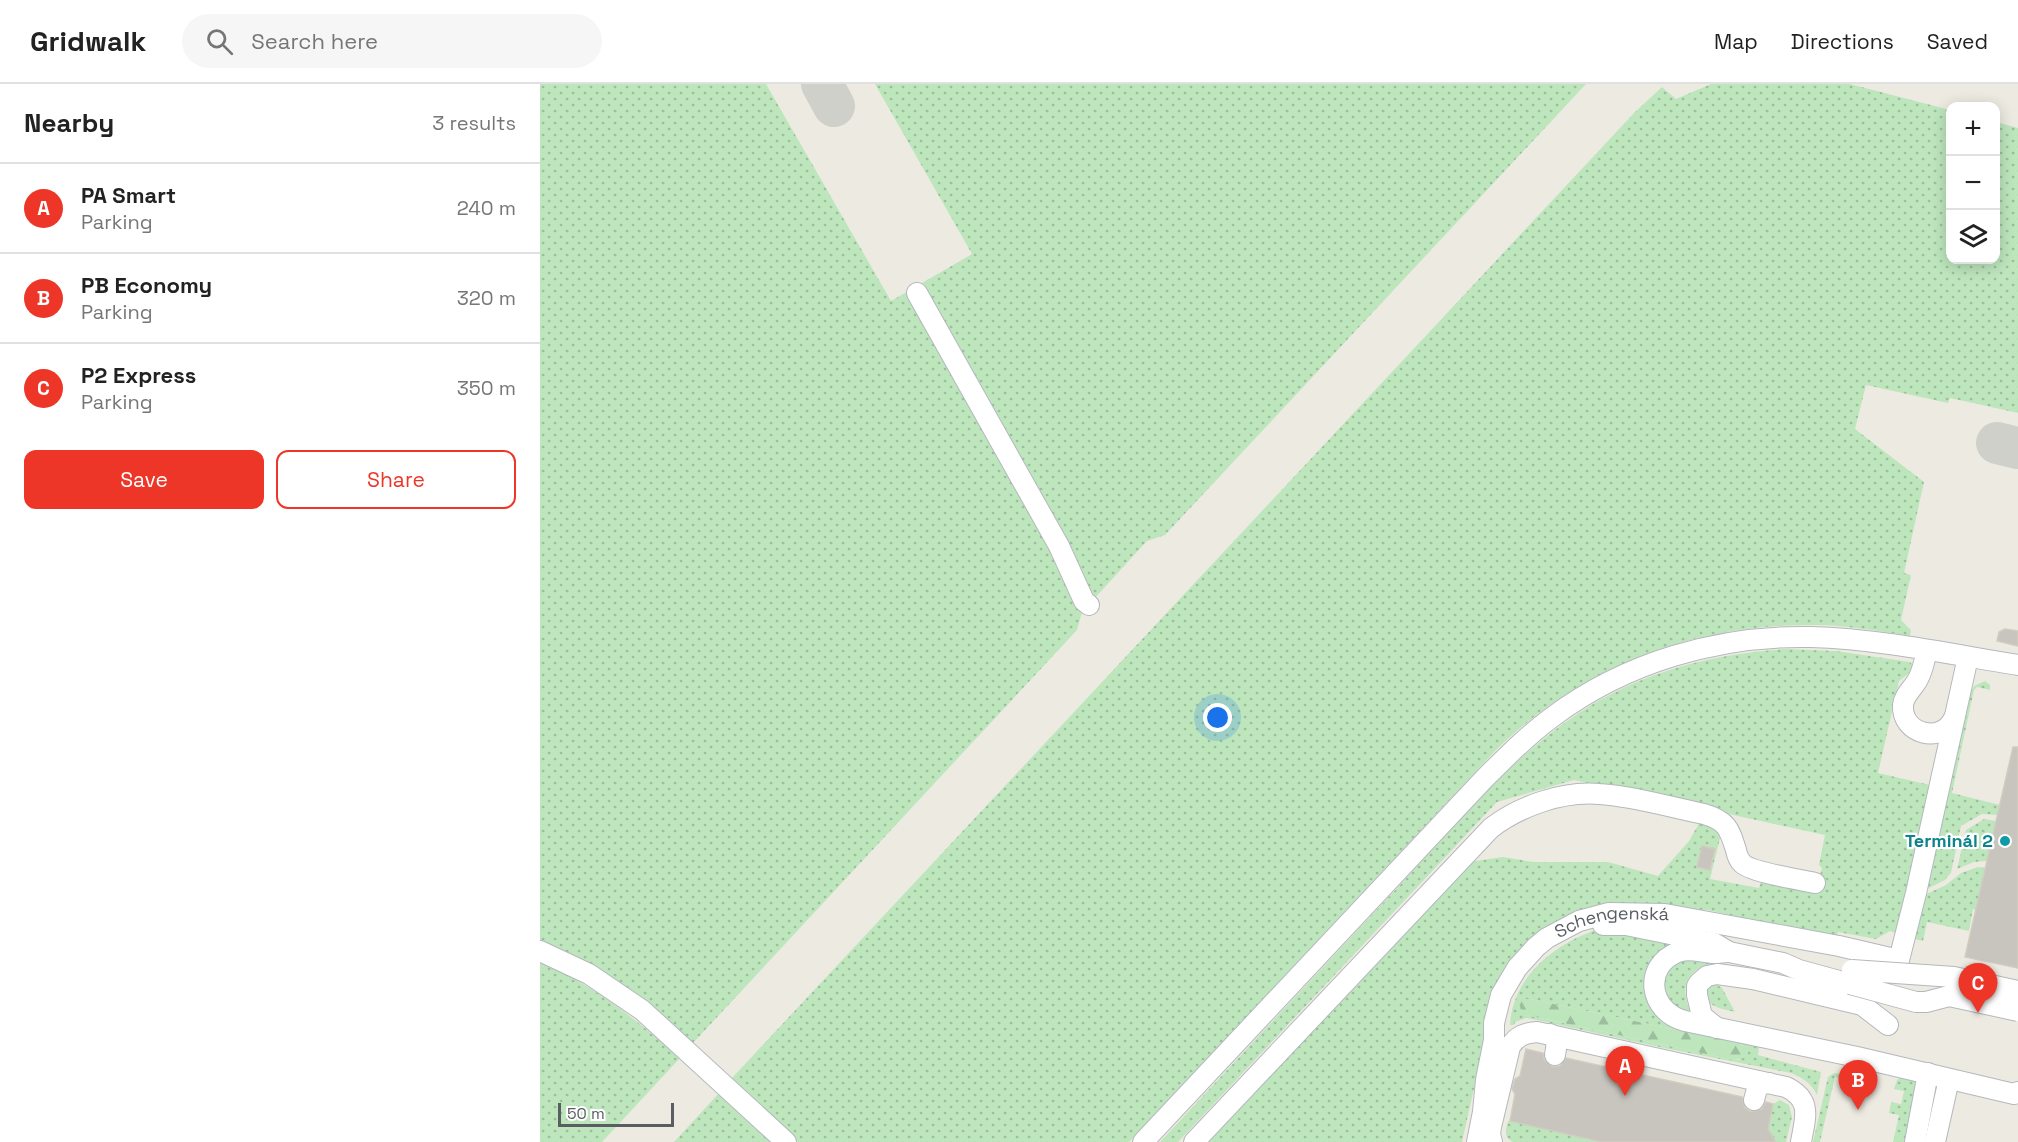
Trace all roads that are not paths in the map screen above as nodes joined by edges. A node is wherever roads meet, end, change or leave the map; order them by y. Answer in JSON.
{"nodes":[{"id":1,"x":917,"y":292,"type":"dead end"},
{"id":2,"x":1089,"y":605,"type":"dead end"},
{"id":3,"x":1927,"y":650,"type":"junction"},
{"id":4,"x":1968,"y":657,"type":"junction"},
{"id":5,"x":2018,"y":665,"type":"edge"},
{"id":6,"x":1954,"y":718,"type":"junction"},
{"id":7,"x":1815,"y":883,"type":"dead end"},
{"id":8,"x":1814,"y":942,"type":"junction"},
{"id":9,"x":540,"y":951,"type":"edge"},
{"id":10,"x":1729,"y":952,"type":"junction"},
{"id":11,"x":1863,"y":962,"type":"dead end"},
{"id":12,"x":1783,"y":963,"type":"junction"},
{"id":13,"x":2018,"y":991,"type":"edge"},
{"id":14,"x":1976,"y":992,"type":"junction"},
{"id":15,"x":2018,"y":1011,"type":"edge"},
{"id":16,"x":1888,"y":1025,"type":"dead end"},
{"id":17,"x":1717,"y":1028,"type":"junction"},
{"id":18,"x":1550,"y":1034,"type":"junction"},
{"id":19,"x":1494,"y":1040,"type":"junction"},
{"id":20,"x":1555,"y":1055,"type":"dead end"},
{"id":21,"x":1939,"y":1076,"type":"junction"},
{"id":22,"x":1486,"y":1080,"type":"junction"},
{"id":23,"x":1769,"y":1083,"type":"junction"},
{"id":24,"x":2018,"y":1092,"type":"edge"},
{"id":25,"x":1754,"y":1100,"type":"dead end"},
{"id":26,"x":786,"y":1142,"type":"edge"},
{"id":27,"x":1143,"y":1142,"type":"edge"},
{"id":28,"x":1194,"y":1142,"type":"edge"},
{"id":29,"x":1466,"y":1142,"type":"edge"},
{"id":30,"x":1477,"y":1142,"type":"edge"},
{"id":31,"x":1492,"y":1142,"type":"edge"},
{"id":32,"x":1801,"y":1142,"type":"edge"},
{"id":33,"x":1915,"y":1142,"type":"edge"},
{"id":34,"x":1926,"y":1142,"type":"edge"},
{"id":35,"x":1935,"y":1142,"type":"edge"}],
"edges":[{"from":1,"to":2,"type":"street"},
{"from":3,"to":4,"type":"street"},
{"from":3,"to":6,"type":"street"},
{"from":3,"to":27,"type":"street"},
{"from":4,"to":5,"type":"street"},
{"from":4,"to":6,"type":"street"},
{"from":6,"to":8,"type":"street","name":"Schengenská"},
{"from":7,"to":28,"type":"street"},
{"from":8,"to":11,"type":"street"},
{"from":8,"to":19,"type":"street","name":"Schengenská"},
{"from":9,"to":26,"type":"street"},
{"from":10,"to":12,"type":"street"},
{"from":10,"to":17,"type":"street"},
{"from":10,"to":19,"type":"street"},
{"from":12,"to":14,"type":"street","bridge":true},
{"from":12,"to":14,"type":"street","bridge":true},
{"from":13,"to":14,"type":"street","bridge":true},
{"from":14,"to":15,"type":"street","bridge":true},
{"from":16,"to":17,"type":"street"},
{"from":17,"to":21,"type":"street"},
{"from":18,"to":20,"type":"street"},
{"from":18,"to":23,"type":"street"},
{"from":18,"to":31,"type":"street"},
{"from":19,"to":22,"type":"street","name":"Schengenská"},
{"from":21,"to":24,"type":"street"},
{"from":21,"to":33,"type":"street"},
{"from":21,"to":34,"type":"street"},
{"from":21,"to":35,"type":"street"},
{"from":22,"to":29,"type":"street"},
{"from":22,"to":30,"type":"street","name":"Schengenská"},
{"from":23,"to":25,"type":"street"},
{"from":23,"to":32,"type":"street"}]}
